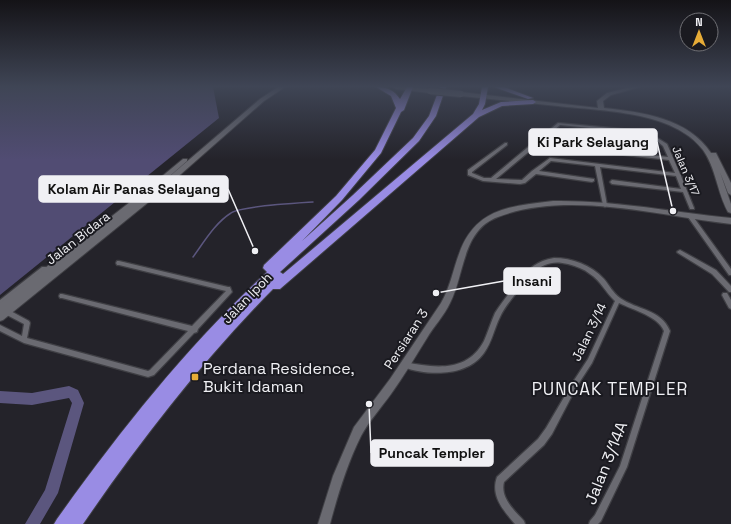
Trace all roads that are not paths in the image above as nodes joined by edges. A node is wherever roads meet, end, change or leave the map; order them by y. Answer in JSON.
{"nodes":[{"id":1,"x":240,"y":111,"type":"edge"},
{"id":2,"x":249,"y":111,"type":"edge"},
{"id":3,"x":399,"y":111,"type":"edge"},
{"id":4,"x":435,"y":111,"type":"edge"},
{"id":5,"x":442,"y":111,"type":"edge"},
{"id":6,"x":479,"y":111,"type":"edge"},
{"id":7,"x":484,"y":111,"type":"edge"},
{"id":8,"x":625,"y":111,"type":"edge"},
{"id":9,"x":641,"y":111,"type":"edge"},
{"id":10,"x":476,"y":115,"type":"junction"},
{"id":11,"x":535,"y":143,"type":"junction"},
{"id":12,"x":506,"y":144,"type":"dead end"},
{"id":13,"x":671,"y":159,"type":"junction"},
{"id":14,"x":596,"y":165,"type":"junction"},
{"id":15,"x":534,"y":172,"type":"junction"},
{"id":16,"x":679,"y":175,"type":"junction"},
{"id":17,"x":494,"y":179,"type":"junction"},
{"id":18,"x":592,"y":180,"type":"dead end"},
{"id":19,"x":612,"y":182,"type":"dead end"},
{"id":20,"x":685,"y":191,"type":"junction"},
{"id":21,"x":731,"y":194,"type":"edge"},
{"id":22,"x":605,"y":205,"type":"junction"},
{"id":23,"x":729,"y":207,"type":"edge"},
{"id":24,"x":692,"y":208,"type":"dead end"},
{"id":25,"x":690,"y":216,"type":"junction"},
{"id":26,"x":727,"y":221,"type":"edge"},
{"id":27,"x":76,"y":248,"type":"junction"},
{"id":28,"x":680,"y":252,"type":"dead end"},
{"id":29,"x":119,"y":263,"type":"dead end"},
{"id":30,"x":731,"y":273,"type":"edge"},
{"id":31,"x":731,"y":290,"type":"edge"},
{"id":32,"x":726,"y":295,"type":"dead end"},
{"id":33,"x":62,"y":296,"type":"dead end"},
{"id":34,"x":618,"y":300,"type":"junction"},
{"id":35,"x":0,"y":303,"type":"edge"},
{"id":36,"x":239,"y":306,"type":"junction"},
{"id":37,"x":731,"y":306,"type":"edge"},
{"id":38,"x":2,"y":312,"type":"edge"},
{"id":39,"x":0,"y":328,"type":"edge"},
{"id":40,"x":195,"y":330,"type":"junction"},
{"id":41,"x":224,"y":333,"type":"junction"},
{"id":42,"x":24,"y":340,"type":"junction"},
{"id":43,"x":405,"y":366,"type":"junction"},
{"id":44,"x":62,"y":524,"type":"edge"},
{"id":45,"x":74,"y":524,"type":"edge"},
{"id":46,"x":324,"y":524,"type":"edge"},
{"id":47,"x":521,"y":524,"type":"edge"},
{"id":48,"x":594,"y":524,"type":"edge"}],
"edges":[{"from":1,"to":27,"type":"main road","name":"Jalan Bidara"},
{"from":2,"to":38,"type":"main road","name":"Jalan Bidara"},
{"from":3,"to":36,"type":"highway"},
{"from":4,"to":36,"type":"highway","name":"Jalan Ipoh"},
{"from":5,"to":41,"type":"highway","name":"Jalan Ipoh"},
{"from":6,"to":10,"type":"highway"},
{"from":7,"to":10,"type":"highway"},
{"from":8,"to":23,"type":"main road"},
{"from":9,"to":21,"type":"main road"},
{"from":10,"to":41,"type":"highway"},
{"from":11,"to":13,"type":"street"},
{"from":11,"to":13,"type":"street","name":"Jalan 3/17"},
{"from":11,"to":17,"type":"street","name":"Jalan 3/17"},
{"from":12,"to":17,"type":"street"},
{"from":13,"to":16,"type":"street","name":"Jalan 3/17"},
{"from":14,"to":15,"type":"street"},
{"from":14,"to":16,"type":"street"},
{"from":14,"to":22,"type":"street"},
{"from":15,"to":17,"type":"street"},
{"from":15,"to":18,"type":"street"},
{"from":16,"to":20,"type":"street","name":"Jalan 3/17"},
{"from":19,"to":20,"type":"street"},
{"from":20,"to":24,"type":"street","name":"Jalan 3/17"},
{"from":22,"to":25,"type":"main road","name":"Persiaran 3"},
{"from":22,"to":43,"type":"main road","name":"Persiaran 3"},
{"from":23,"to":26,"type":"main road"},
{"from":25,"to":26,"type":"main road","name":"Persiaran 3"},
{"from":25,"to":30,"type":"street"},
{"from":27,"to":35,"type":"street"},
{"from":27,"to":38,"type":"main road","name":"Jalan Bidara"},
{"from":28,"to":31,"type":"street"},
{"from":29,"to":40,"type":"street"},
{"from":32,"to":37,"type":"street"},
{"from":33,"to":40,"type":"street"},
{"from":34,"to":43,"type":"street","name":"Jalan 3/14"},
{"from":34,"to":47,"type":"street","name":"Jalan 3/14"},
{"from":34,"to":48,"type":"street","name":"Jalan 3/14A"},
{"from":36,"to":44,"type":"highway","name":"Jalan Ipoh"},
{"from":38,"to":42,"type":"street"},
{"from":39,"to":42,"type":"street"},
{"from":40,"to":42,"type":"street"},
{"from":41,"to":45,"type":"highway","name":"Jalan Ipoh"},
{"from":43,"to":46,"type":"main road","name":"Persiaran 3"}]}
